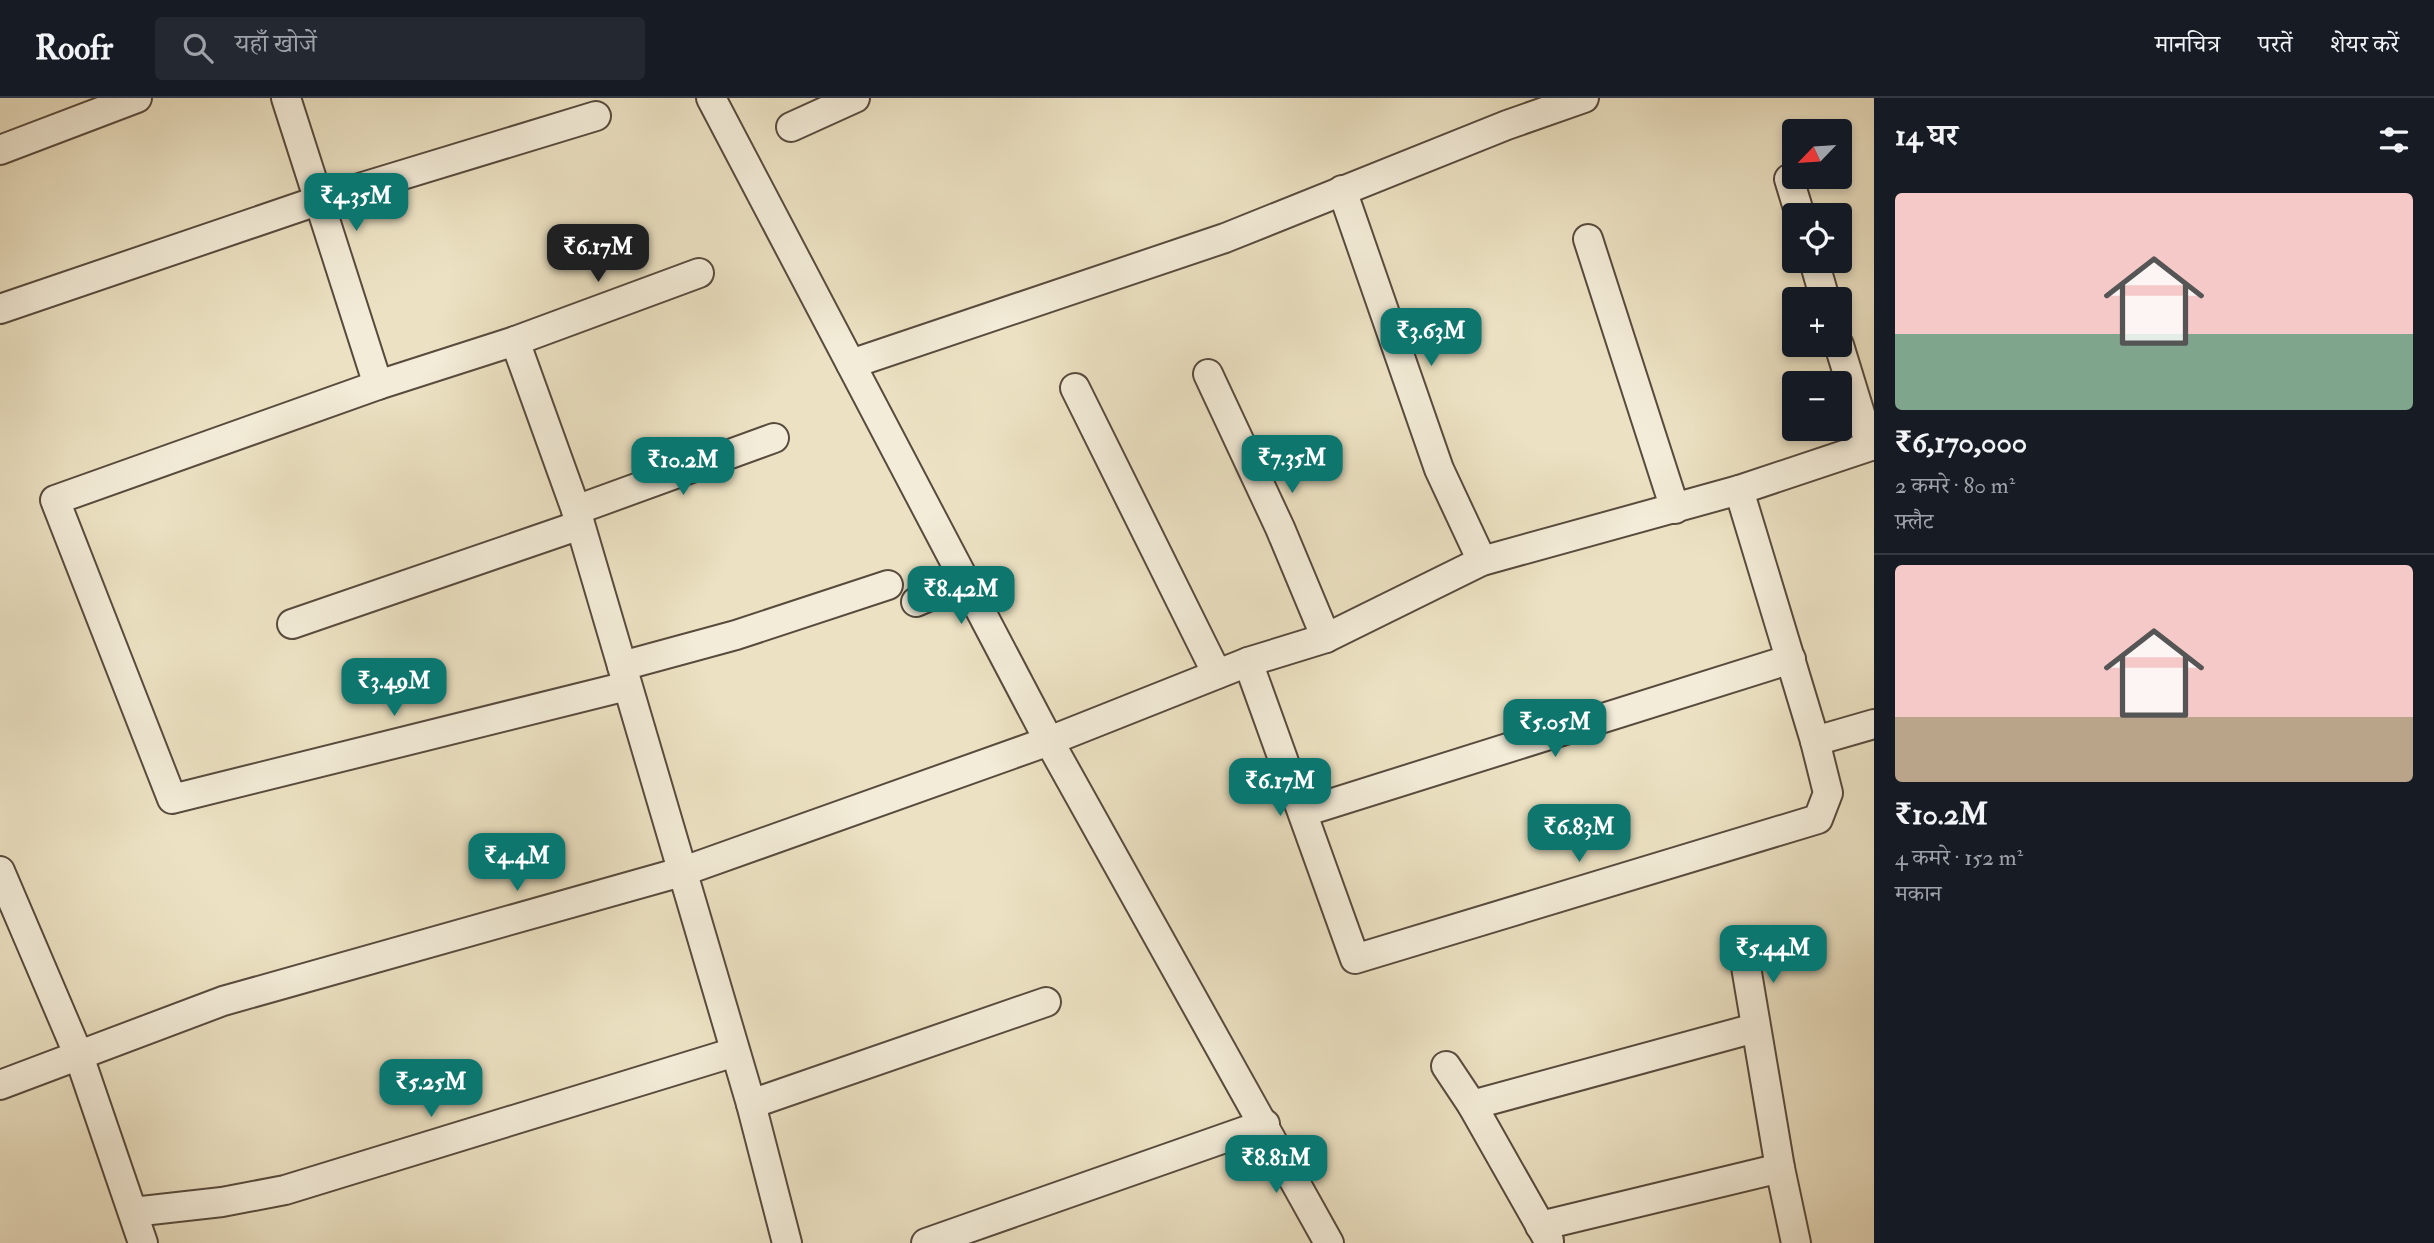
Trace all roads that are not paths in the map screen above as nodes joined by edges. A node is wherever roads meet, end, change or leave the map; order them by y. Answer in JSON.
{"nodes":[{"id":1,"x":137,"y":98,"type":"edge"},
{"id":2,"x":286,"y":98,"type":"edge"},
{"id":3,"x":711,"y":98,"type":"edge"},
{"id":4,"x":855,"y":98,"type":"edge"},
{"id":5,"x":1584,"y":98,"type":"edge"},
{"id":6,"x":596,"y":116,"type":"dead end"},
{"id":7,"x":791,"y":127,"type":"dead end"},
{"id":8,"x":0,"y":150,"type":"edge"},
{"id":9,"x":1342,"y":190,"type":"junction"},
{"id":10,"x":320,"y":200,"type":"junction"},
{"id":11,"x":1587,"y":239,"type":"dead end"},
{"id":12,"x":699,"y":274,"type":"dead end"},
{"id":13,"x":0,"y":309,"type":"edge"},
{"id":14,"x":515,"y":341,"type":"junction"},
{"id":15,"x":1843,"y":357,"type":"edge"},
{"id":16,"x":851,"y":364,"type":"junction"},
{"id":17,"x":1208,"y":374,"type":"dead end"},
{"id":18,"x":378,"y":385,"type":"junction"},
{"id":19,"x":1075,"y":388,"type":"dead end"},
{"id":20,"x":774,"y":438,"type":"dead end"},
{"id":21,"x":1872,"y":445,"type":"edge"},
{"id":22,"x":1739,"y":490,"type":"junction"},
{"id":23,"x":1675,"y":509,"type":"junction"},
{"id":24,"x":578,"y":517,"type":"junction"},
{"id":25,"x":1482,"y":561,"type":"junction"},
{"id":26,"x":965,"y":581,"type":"junction"},
{"id":27,"x":888,"y":585,"type":"dead end"},
{"id":28,"x":916,"y":602,"type":"dead end"},
{"id":29,"x":292,"y":624,"type":"dead end"},
{"id":30,"x":1326,"y":638,"type":"junction"},
{"id":31,"x":1791,"y":659,"type":"junction"},
{"id":32,"x":1248,"y":662,"type":"junction"},
{"id":33,"x":1217,"y":674,"type":"junction"},
{"id":34,"x":624,"y":676,"type":"junction"},
{"id":35,"x":1874,"y":724,"type":"edge"},
{"id":36,"x":1049,"y":741,"type":"junction"},
{"id":37,"x":1815,"y":741,"type":"junction"},
{"id":38,"x":1304,"y":812,"type":"junction"},
{"id":39,"x":0,"y":871,"type":"edge"},
{"id":40,"x":681,"y":872,"type":"junction"},
{"id":41,"x":7,"y":913,"type":"edge"},
{"id":42,"x":1743,"y":950,"type":"dead end"},
{"id":43,"x":1046,"y":1002,"type":"dead end"},
{"id":44,"x":1755,"y":1028,"type":"junction"},
{"id":45,"x":735,"y":1052,"type":"junction"},
{"id":46,"x":79,"y":1056,"type":"junction"},
{"id":47,"x":1446,"y":1066,"type":"dead end"},
{"id":48,"x":0,"y":1085,"type":"edge"},
{"id":49,"x":751,"y":1104,"type":"junction"},
{"id":50,"x":1472,"y":1105,"type":"junction"},
{"id":51,"x":1265,"y":1125,"type":"junction"},
{"id":52,"x":1780,"y":1168,"type":"junction"},
{"id":53,"x":132,"y":1212,"type":"junction"},
{"id":54,"x":1545,"y":1235,"type":"edge"},
{"id":55,"x":143,"y":1243,"type":"edge"},
{"id":56,"x":787,"y":1243,"type":"edge"},
{"id":57,"x":926,"y":1243,"type":"edge"},
{"id":58,"x":1329,"y":1243,"type":"edge"},
{"id":59,"x":1796,"y":1243,"type":"edge"}],
"edges":[{"from":1,"to":8,"type":"street"},
{"from":2,"to":10,"type":"street"},
{"from":3,"to":16,"type":"street"},
{"from":4,"to":7,"type":"street"},
{"from":5,"to":9,"type":"street"},
{"from":6,"to":10,"type":"street"},
{"from":9,"to":16,"type":"street"},
{"from":9,"to":25,"type":"street"},
{"from":10,"to":13,"type":"street"},
{"from":10,"to":18,"type":"street"},
{"from":11,"to":23,"type":"street"},
{"from":12,"to":14,"type":"street"},
{"from":14,"to":18,"type":"street"},
{"from":14,"to":24,"type":"street"},
{"from":15,"to":21,"type":"street"},
{"from":16,"to":26,"type":"street"},
{"from":17,"to":30,"type":"street"},
{"from":18,"to":34,"type":"street"},
{"from":19,"to":33,"type":"street"},
{"from":20,"to":24,"type":"street"},
{"from":21,"to":22,"type":"street"},
{"from":22,"to":23,"type":"street"},
{"from":22,"to":31,"type":"street"},
{"from":23,"to":25,"type":"street"},
{"from":24,"to":29,"type":"street"},
{"from":24,"to":34,"type":"street"},
{"from":25,"to":30,"type":"street"},
{"from":26,"to":28,"type":"street"},
{"from":26,"to":36,"type":"street"},
{"from":27,"to":34,"type":"street"},
{"from":30,"to":32,"type":"street"},
{"from":31,"to":37,"type":"street"},
{"from":31,"to":38,"type":"street"},
{"from":32,"to":33,"type":"street"},
{"from":32,"to":38,"type":"street"},
{"from":33,"to":36,"type":"street"},
{"from":34,"to":40,"type":"street"},
{"from":35,"to":37,"type":"street"},
{"from":36,"to":40,"type":"street"},
{"from":36,"to":51,"type":"street"},
{"from":37,"to":38,"type":"street"},
{"from":39,"to":41,"type":"street"},
{"from":40,"to":45,"type":"street"},
{"from":40,"to":46,"type":"street"},
{"from":41,"to":46,"type":"street"},
{"from":42,"to":44,"type":"street"},
{"from":43,"to":49,"type":"street"},
{"from":44,"to":50,"type":"street"},
{"from":44,"to":52,"type":"street"},
{"from":45,"to":49,"type":"street"},
{"from":45,"to":53,"type":"street"},
{"from":46,"to":48,"type":"street"},
{"from":46,"to":53,"type":"street"},
{"from":47,"to":50,"type":"street"},
{"from":49,"to":56,"type":"street"},
{"from":50,"to":54,"type":"street"},
{"from":51,"to":57,"type":"street"},
{"from":51,"to":58,"type":"street"},
{"from":52,"to":54,"type":"street"},
{"from":52,"to":59,"type":"street"},
{"from":53,"to":55,"type":"street"}]}
